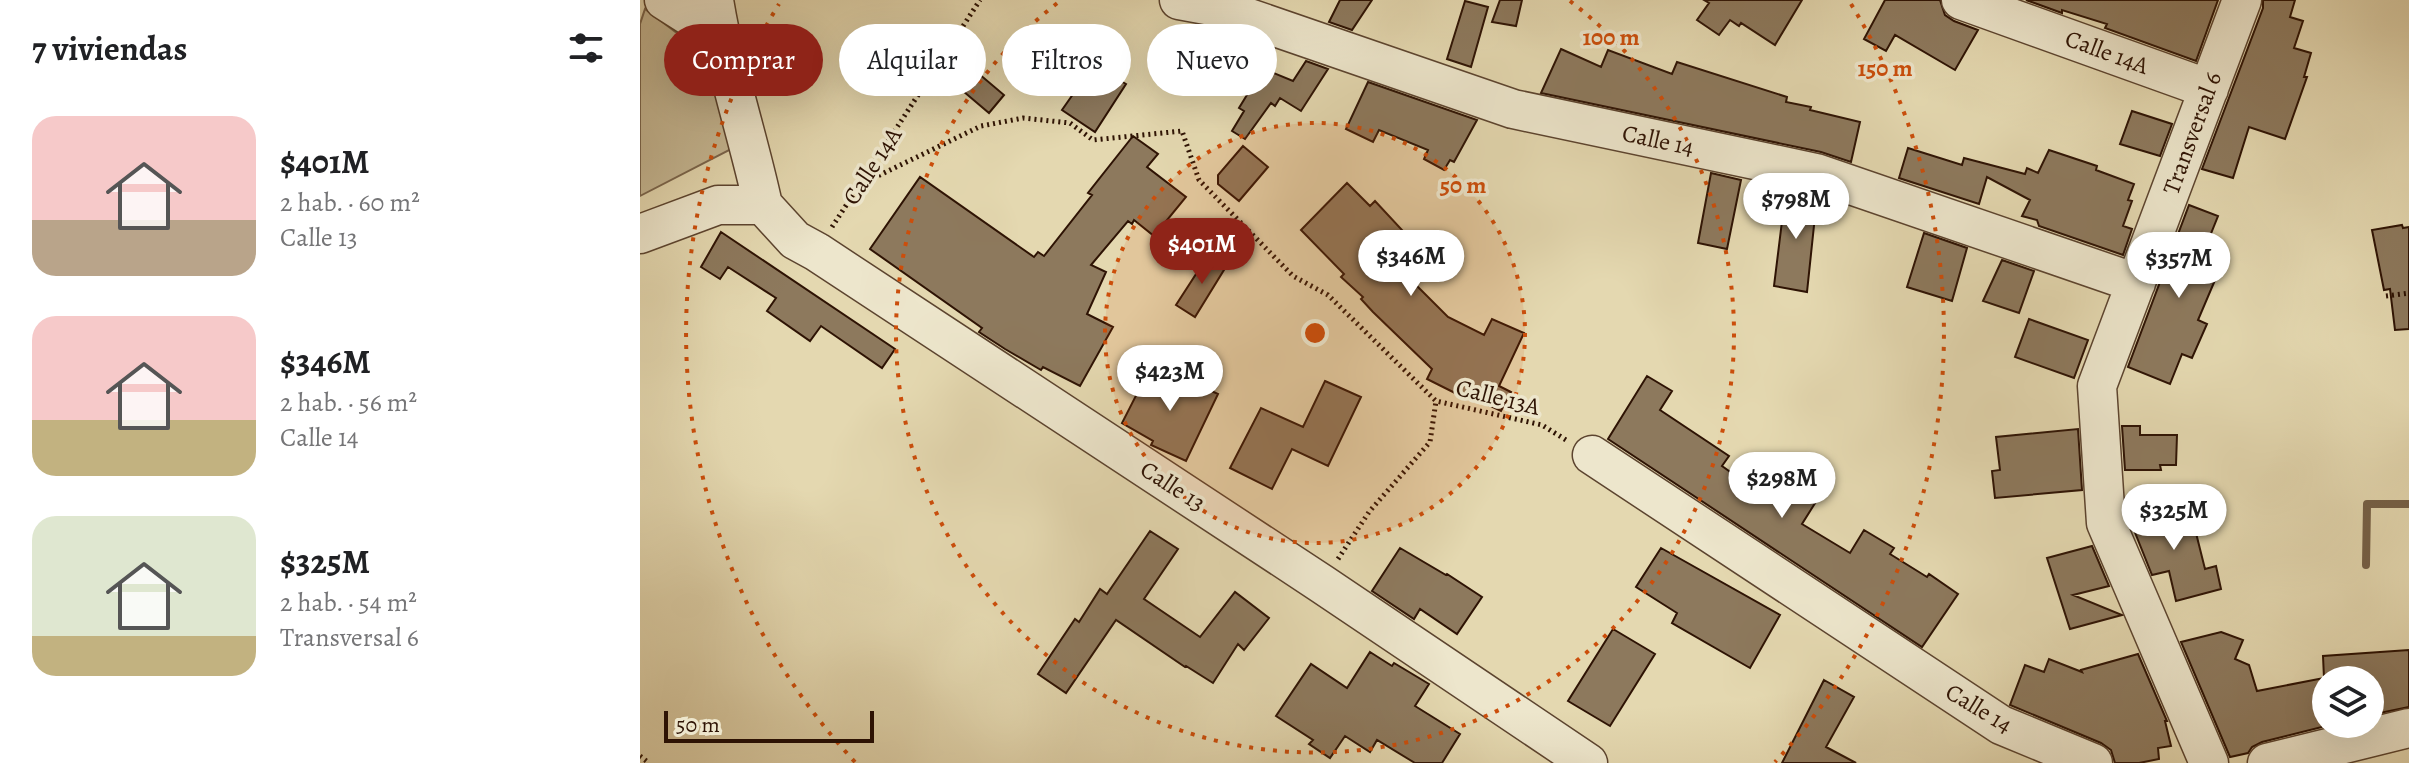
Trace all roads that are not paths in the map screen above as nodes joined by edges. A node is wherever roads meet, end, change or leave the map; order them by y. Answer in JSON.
{"nodes":[{"id":1,"x":664,"y":0,"type":"edge"},
{"id":2,"x":1179,"y":0,"type":"edge"},
{"id":3,"x":1961,"y":0,"type":"edge"},
{"id":4,"x":2242,"y":0,"type":"edge"},
{"id":5,"x":1219,"y":4,"type":"edge"},
{"id":6,"x":716,"y":18,"type":"edge"},
{"id":7,"x":2209,"y":89,"type":"junction"},
{"id":8,"x":763,"y":205,"type":"junction"},
{"id":9,"x":640,"y":234,"type":"edge"},
{"id":10,"x":2136,"y":283,"type":"junction"},
{"id":11,"x":1592,"y":455,"type":"road end"},
{"id":12,"x":2409,"y":728,"type":"edge"},
{"id":13,"x":1588,"y":763,"type":"edge"},
{"id":14,"x":2093,"y":763,"type":"edge"},
{"id":15,"x":2209,"y":763,"type":"edge"},
{"id":16,"x":2267,"y":763,"type":"edge"}],
"edges":[{"from":1,"to":6,"type":"street"},
{"from":2,"to":5,"type":"street","name":"Calle 14"},
{"from":3,"to":7,"type":"street","name":"Calle 14A"},
{"from":4,"to":7,"type":"street","name":"Transversal 6"},
{"from":5,"to":10,"type":"street","name":"Calle 14"},
{"from":6,"to":8,"type":"street"},
{"from":7,"to":10,"type":"street","name":"Transversal 6"},
{"from":8,"to":9,"type":"street"},
{"from":8,"to":13,"type":"street","name":"Calle 13"},
{"from":10,"to":15,"type":"street","name":"Transversal 6"},
{"from":11,"to":14,"type":"street","name":"Calle 14"},
{"from":12,"to":16,"type":"street"}]}
